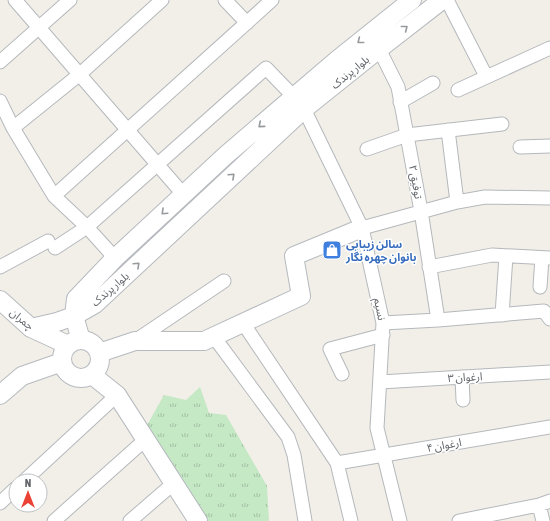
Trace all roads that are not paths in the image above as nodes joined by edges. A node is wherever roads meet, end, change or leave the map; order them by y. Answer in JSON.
{"nodes":[{"id":1,"x":15,"y":0,"type":"edge"},
{"id":2,"x":70,"y":0,"type":"edge"},
{"id":3,"x":162,"y":0,"type":"edge"},
{"id":4,"x":225,"y":0,"type":"edge"},
{"id":5,"x":272,"y":0,"type":"edge"},
{"id":6,"x":412,"y":0,"type":"edge"},
{"id":7,"x":442,"y":0,"type":"edge"},
{"id":8,"x":447,"y":0,"type":"edge"},
{"id":9,"x":247,"y":23,"type":"junction"},
{"id":10,"x":40,"y":28,"type":"junction"},
{"id":11,"x":550,"y":48,"type":"edge"},
{"id":12,"x":379,"y":49,"type":"junction"},
{"id":13,"x":0,"y":62,"type":"edge"},
{"id":14,"x":80,"y":74,"type":"junction"},
{"id":15,"x":486,"y":76,"type":"junction"},
{"id":16,"x":433,"y":83,"type":"dead end"},
{"id":17,"x":458,"y":90,"type":"dead end"},
{"id":18,"x":0,"y":101,"type":"edge"},
{"id":19,"x":400,"y":102,"type":"junction"},
{"id":20,"x":299,"y":103,"type":"junction"},
{"id":21,"x":502,"y":124,"type":"dead end"},
{"id":22,"x":13,"y":128,"type":"junction"},
{"id":23,"x":128,"y":130,"type":"junction"},
{"id":24,"x":448,"y":130,"type":"junction"},
{"id":25,"x":407,"y":135,"type":"junction"},
{"id":26,"x":550,"y":146,"type":"edge"},
{"id":27,"x":520,"y":147,"type":"dead end"},
{"id":28,"x":367,"y":149,"type":"dead end"},
{"id":29,"x":158,"y":164,"type":"junction"},
{"id":30,"x":183,"y":194,"type":"junction"},
{"id":31,"x":54,"y":196,"type":"junction"},
{"id":32,"x":550,"y":198,"type":"edge"},
{"id":33,"x":457,"y":202,"type":"junction"},
{"id":34,"x":421,"y":211,"type":"junction"},
{"id":35,"x":87,"y":227,"type":"junction"},
{"id":36,"x":362,"y":228,"type":"junction"},
{"id":37,"x":506,"y":256,"type":"junction"},
{"id":38,"x":115,"y":258,"type":"junction"},
{"id":39,"x":546,"y":258,"type":"edge"},
{"id":40,"x":0,"y":267,"type":"edge"},
{"id":41,"x":429,"y":267,"type":"junction"},
{"id":42,"x":224,"y":281,"type":"dead end"},
{"id":43,"x":540,"y":288,"type":"dead end"},
{"id":44,"x":0,"y":300,"type":"edge"},
{"id":45,"x":502,"y":315,"type":"junction"},
{"id":46,"x":547,"y":315,"type":"edge"},
{"id":47,"x":74,"y":316,"type":"junction"},
{"id":48,"x":438,"y":320,"type":"junction"},
{"id":49,"x":243,"y":323,"type":"junction"},
{"id":50,"x":31,"y":328,"type":"junction"},
{"id":51,"x":383,"y":329,"type":"junction"},
{"id":52,"x":214,"y":337,"type":"junction"},
{"id":53,"x":135,"y":341,"type":"junction"},
{"id":54,"x":74,"y":342,"type":"junction"},
{"id":55,"x":99,"y":353,"type":"junction"},
{"id":56,"x":62,"y":362,"type":"junction"},
{"id":57,"x":550,"y":372,"type":"edge"},
{"id":58,"x":342,"y":374,"type":"dead end"},
{"id":59,"x":92,"y":375,"type":"junction"},
{"id":60,"x":462,"y":377,"type":"junction"},
{"id":61,"x":380,"y":382,"type":"junction"},
{"id":62,"x":117,"y":395,"type":"junction"},
{"id":63,"x":0,"y":396,"type":"edge"},
{"id":64,"x":463,"y":400,"type":"dead end"},
{"id":65,"x":550,"y":427,"type":"edge"},
{"id":66,"x":146,"y":439,"type":"junction"},
{"id":67,"x":384,"y":456,"type":"junction"},
{"id":68,"x":337,"y":463,"type":"junction"},
{"id":69,"x":33,"y":473,"type":"edge"},
{"id":70,"x":174,"y":483,"type":"junction"},
{"id":71,"x":8,"y":496,"type":"edge"},
{"id":72,"x":0,"y":503,"type":"edge"},
{"id":73,"x":545,"y":503,"type":"edge"},
{"id":74,"x":54,"y":521,"type":"edge"},
{"id":75,"x":130,"y":521,"type":"edge"},
{"id":76,"x":198,"y":521,"type":"edge"},
{"id":77,"x":305,"y":521,"type":"edge"},
{"id":78,"x":351,"y":521,"type":"edge"},
{"id":79,"x":400,"y":521,"type":"edge"},
{"id":80,"x":459,"y":521,"type":"edge"},
{"id":81,"x":543,"y":521,"type":"edge"}],
"edges":[{"from":1,"to":10,"type":"street"},
{"from":2,"to":10,"type":"street"},
{"from":3,"to":14,"type":"street"},
{"from":4,"to":9,"type":"street"},
{"from":5,"to":9,"type":"street"},
{"from":6,"to":20,"type":"main road","name":"بلوار پرندک","one_way":true},
{"from":12,"to":7,"type":"main road","name":"بلوار پرندک","one_way":true},
{"from":8,"to":15,"type":"street"},
{"from":9,"to":23,"type":"street"},
{"from":10,"to":13,"type":"street"},
{"from":10,"to":14,"type":"street"},
{"from":11,"to":15,"type":"street"},
{"from":12,"to":19,"type":"street","name":"توفیق ۲"},
{"from":12,"to":20,"type":"main road","name":"بلوار پرندک"},
{"from":14,"to":22,"type":"street"},
{"from":14,"to":23,"type":"street"},
{"from":15,"to":17,"type":"street"},
{"from":16,"to":19,"type":"street"},
{"from":18,"to":22,"type":"street"},
{"from":19,"to":25,"type":"street","name":"توفیق ۲"},
{"from":20,"to":29,"type":"street","name":"نسیم"},
{"from":20,"to":30,"type":"main road","name":"بلوار پرندک","one_way":true},
{"from":20,"to":36,"type":"street","name":"نسیم"},
{"from":47,"to":20,"type":"main road","name":"بلوار پرندک","one_way":true},
{"from":21,"to":24,"type":"street"},
{"from":22,"to":31,"type":"street"},
{"from":23,"to":29,"type":"street"},
{"from":23,"to":31,"type":"street"},
{"from":24,"to":25,"type":"street"},
{"from":24,"to":33,"type":"street"},
{"from":25,"to":28,"type":"street"},
{"from":25,"to":34,"type":"street","name":"توفیق ۲"},
{"from":26,"to":27,"type":"street"},
{"from":29,"to":30,"type":"street"},
{"from":29,"to":35,"type":"street"},
{"from":30,"to":38,"type":"main road","name":"بلوار پرندک","one_way":true},
{"from":31,"to":35,"type":"street"},
{"from":32,"to":33,"type":"street"},
{"from":33,"to":34,"type":"street"},
{"from":34,"to":36,"type":"street"},
{"from":34,"to":41,"type":"street","name":"توفیق ۲"},
{"from":35,"to":38,"type":"street"},
{"from":35,"to":40,"type":"street"},
{"from":36,"to":49,"type":"main road"},
{"from":36,"to":51,"type":"street","name":"نسیم"},
{"from":37,"to":39,"type":"street"},
{"from":37,"to":41,"type":"street"},
{"from":37,"to":45,"type":"street"},
{"from":38,"to":47,"type":"main road","name":"بلوار پرندک"},
{"from":39,"to":43,"type":"street"},
{"from":41,"to":48,"type":"street","name":"توفیق ۲"},
{"from":42,"to":53,"type":"street"},
{"from":44,"to":50,"type":"main road","name":"چمران"},
{"from":45,"to":46,"type":"street"},
{"from":45,"to":48,"type":"street"},
{"from":47,"to":50,"type":"main road"},
{"from":47,"to":54,"type":"main road"},
{"from":48,"to":51,"type":"street"},
{"from":49,"to":52,"type":"main road"},
{"from":49,"to":68,"type":"street"},
{"from":50,"to":54,"type":"main road","name":"چمران"},
{"from":51,"to":58,"type":"street"},
{"from":51,"to":61,"type":"street","name":"نسیم"},
{"from":52,"to":53,"type":"main road"},
{"from":52,"to":77,"type":"street"},
{"from":53,"to":55,"type":"main road"},
{"from":54,"to":55,"type":"main road"},
{"from":54,"to":56,"type":"main road"},
{"from":55,"to":59,"type":"main road"},
{"from":56,"to":59,"type":"main road"},
{"from":56,"to":63,"type":"main road"},
{"from":57,"to":60,"type":"street","name":"ارغوان ۳"},
{"from":59,"to":62,"type":"main road"},
{"from":60,"to":61,"type":"street","name":"ارغوان ۳"},
{"from":60,"to":64,"type":"street"},
{"from":61,"to":67,"type":"street","name":"نسیم"},
{"from":62,"to":66,"type":"main road"},
{"from":62,"to":69,"type":"street"},
{"from":65,"to":67,"type":"street","name":"ارغوان ۴"},
{"from":66,"to":70,"type":"main road"},
{"from":66,"to":74,"type":"street"},
{"from":67,"to":68,"type":"street","name":"ارغوان ۴"},
{"from":67,"to":79,"type":"street","name":"نسیم"},
{"from":68,"to":78,"type":"street"},
{"from":70,"to":75,"type":"street"},
{"from":70,"to":76,"type":"main road"},
{"from":71,"to":72,"type":"street"},
{"from":73,"to":80,"type":"street"},
{"from":73,"to":81,"type":"street"}]}
